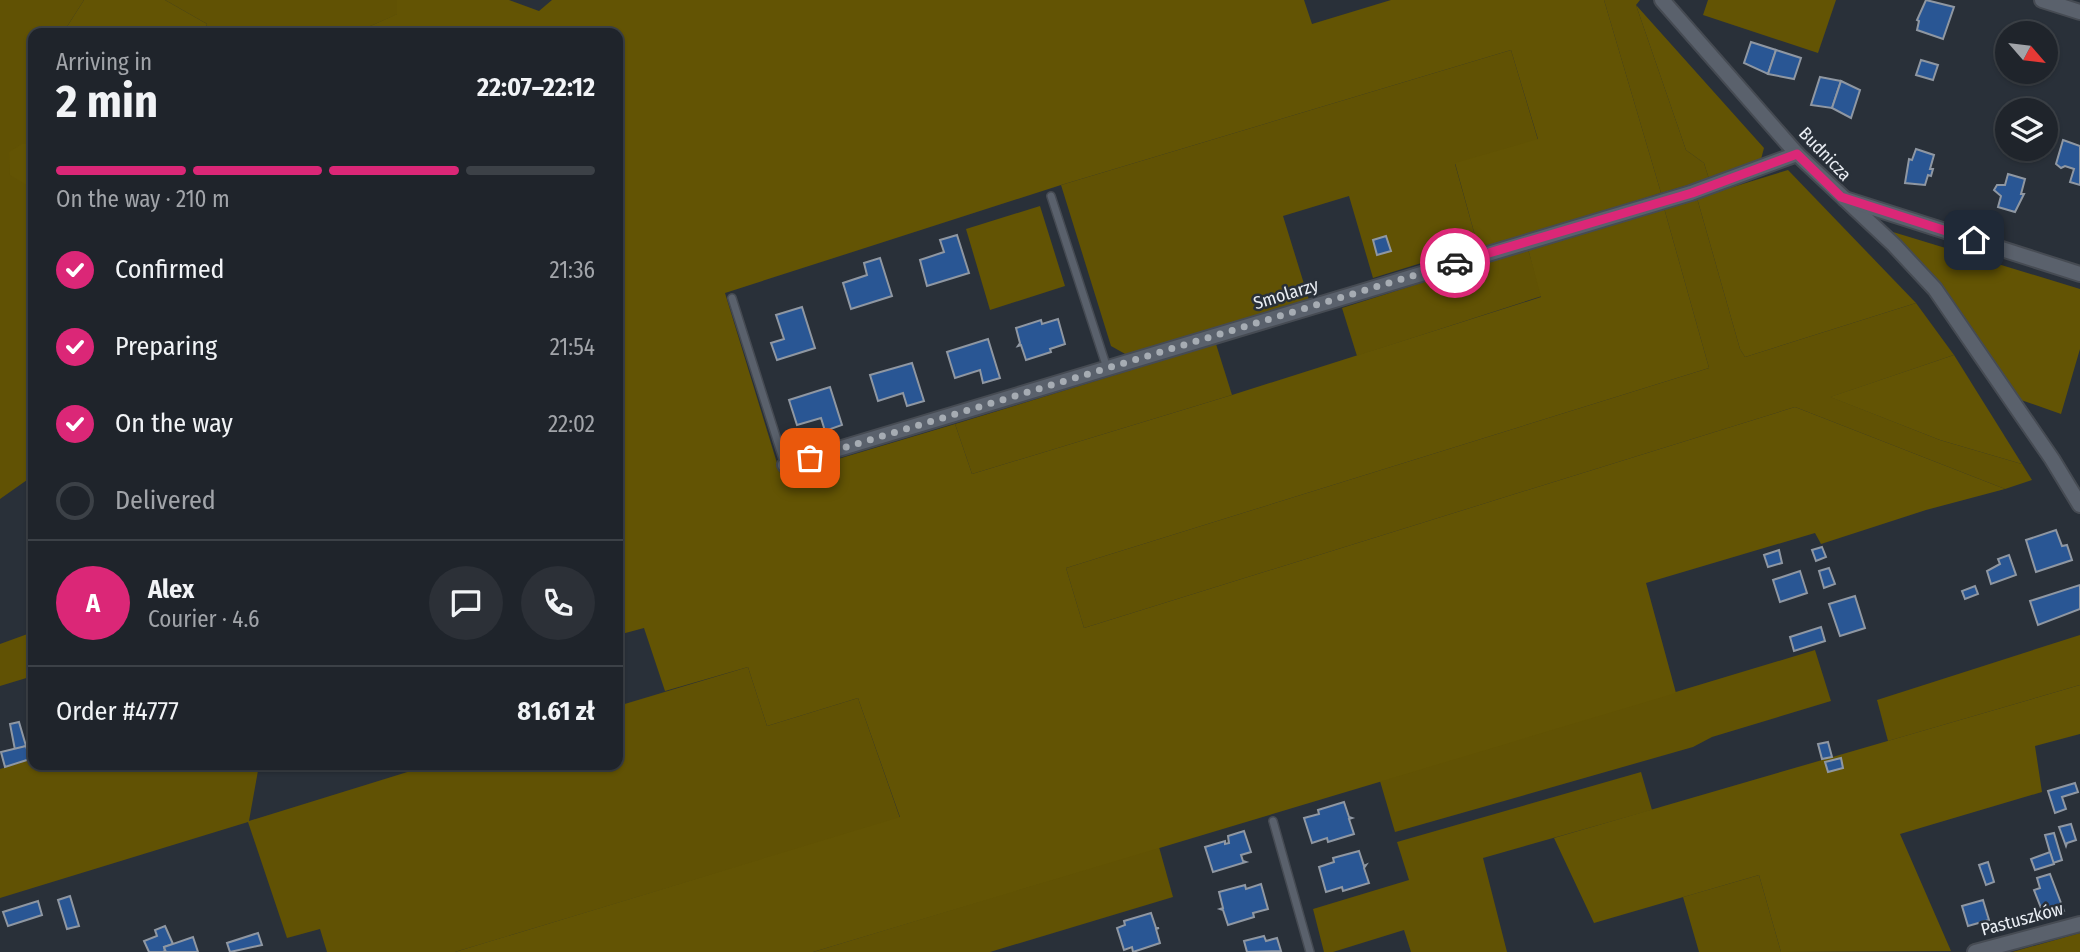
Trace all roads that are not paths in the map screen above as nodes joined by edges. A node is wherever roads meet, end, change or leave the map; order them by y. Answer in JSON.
{"nodes":[{"id":1,"x":1662,"y":0,"type":"edge"},
{"id":2,"x":2042,"y":0,"type":"edge"},
{"id":3,"x":2080,"y":12,"type":"edge"},
{"id":4,"x":1797,"y":154,"type":"junction"},
{"id":5,"x":1051,"y":196,"type":"dead end"},
{"id":6,"x":1841,"y":197,"type":"junction"},
{"id":7,"x":2080,"y":274,"type":"edge"},
{"id":8,"x":732,"y":298,"type":"dead end"},
{"id":9,"x":1107,"y":368,"type":"junction"},
{"id":10,"x":785,"y":465,"type":"joint"},
{"id":11,"x":2080,"y":505,"type":"edge"},
{"id":12,"x":1273,"y":821,"type":"dead end"},
{"id":13,"x":2080,"y":924,"type":"edge"},
{"id":14,"x":1310,"y":952,"type":"edge"},
{"id":15,"x":1975,"y":952,"type":"edge"}],
"edges":[{"from":1,"to":4,"type":"street","name":"Budnicza"},
{"from":2,"to":3,"type":"street"},
{"from":4,"to":6,"type":"street","name":"Budnicza"},
{"from":4,"to":9,"type":"street","name":"Smolarzy"},
{"from":5,"to":9,"type":"lane"},
{"from":6,"to":7,"type":"street"},
{"from":6,"to":11,"type":"street","name":"Budnicza"},
{"from":8,"to":10,"type":"lane"},
{"from":9,"to":10,"type":"street","name":"Smolarzy"},
{"from":12,"to":14,"type":"lane"},
{"from":13,"to":15,"type":"street","name":"Pastuszków"}]}
